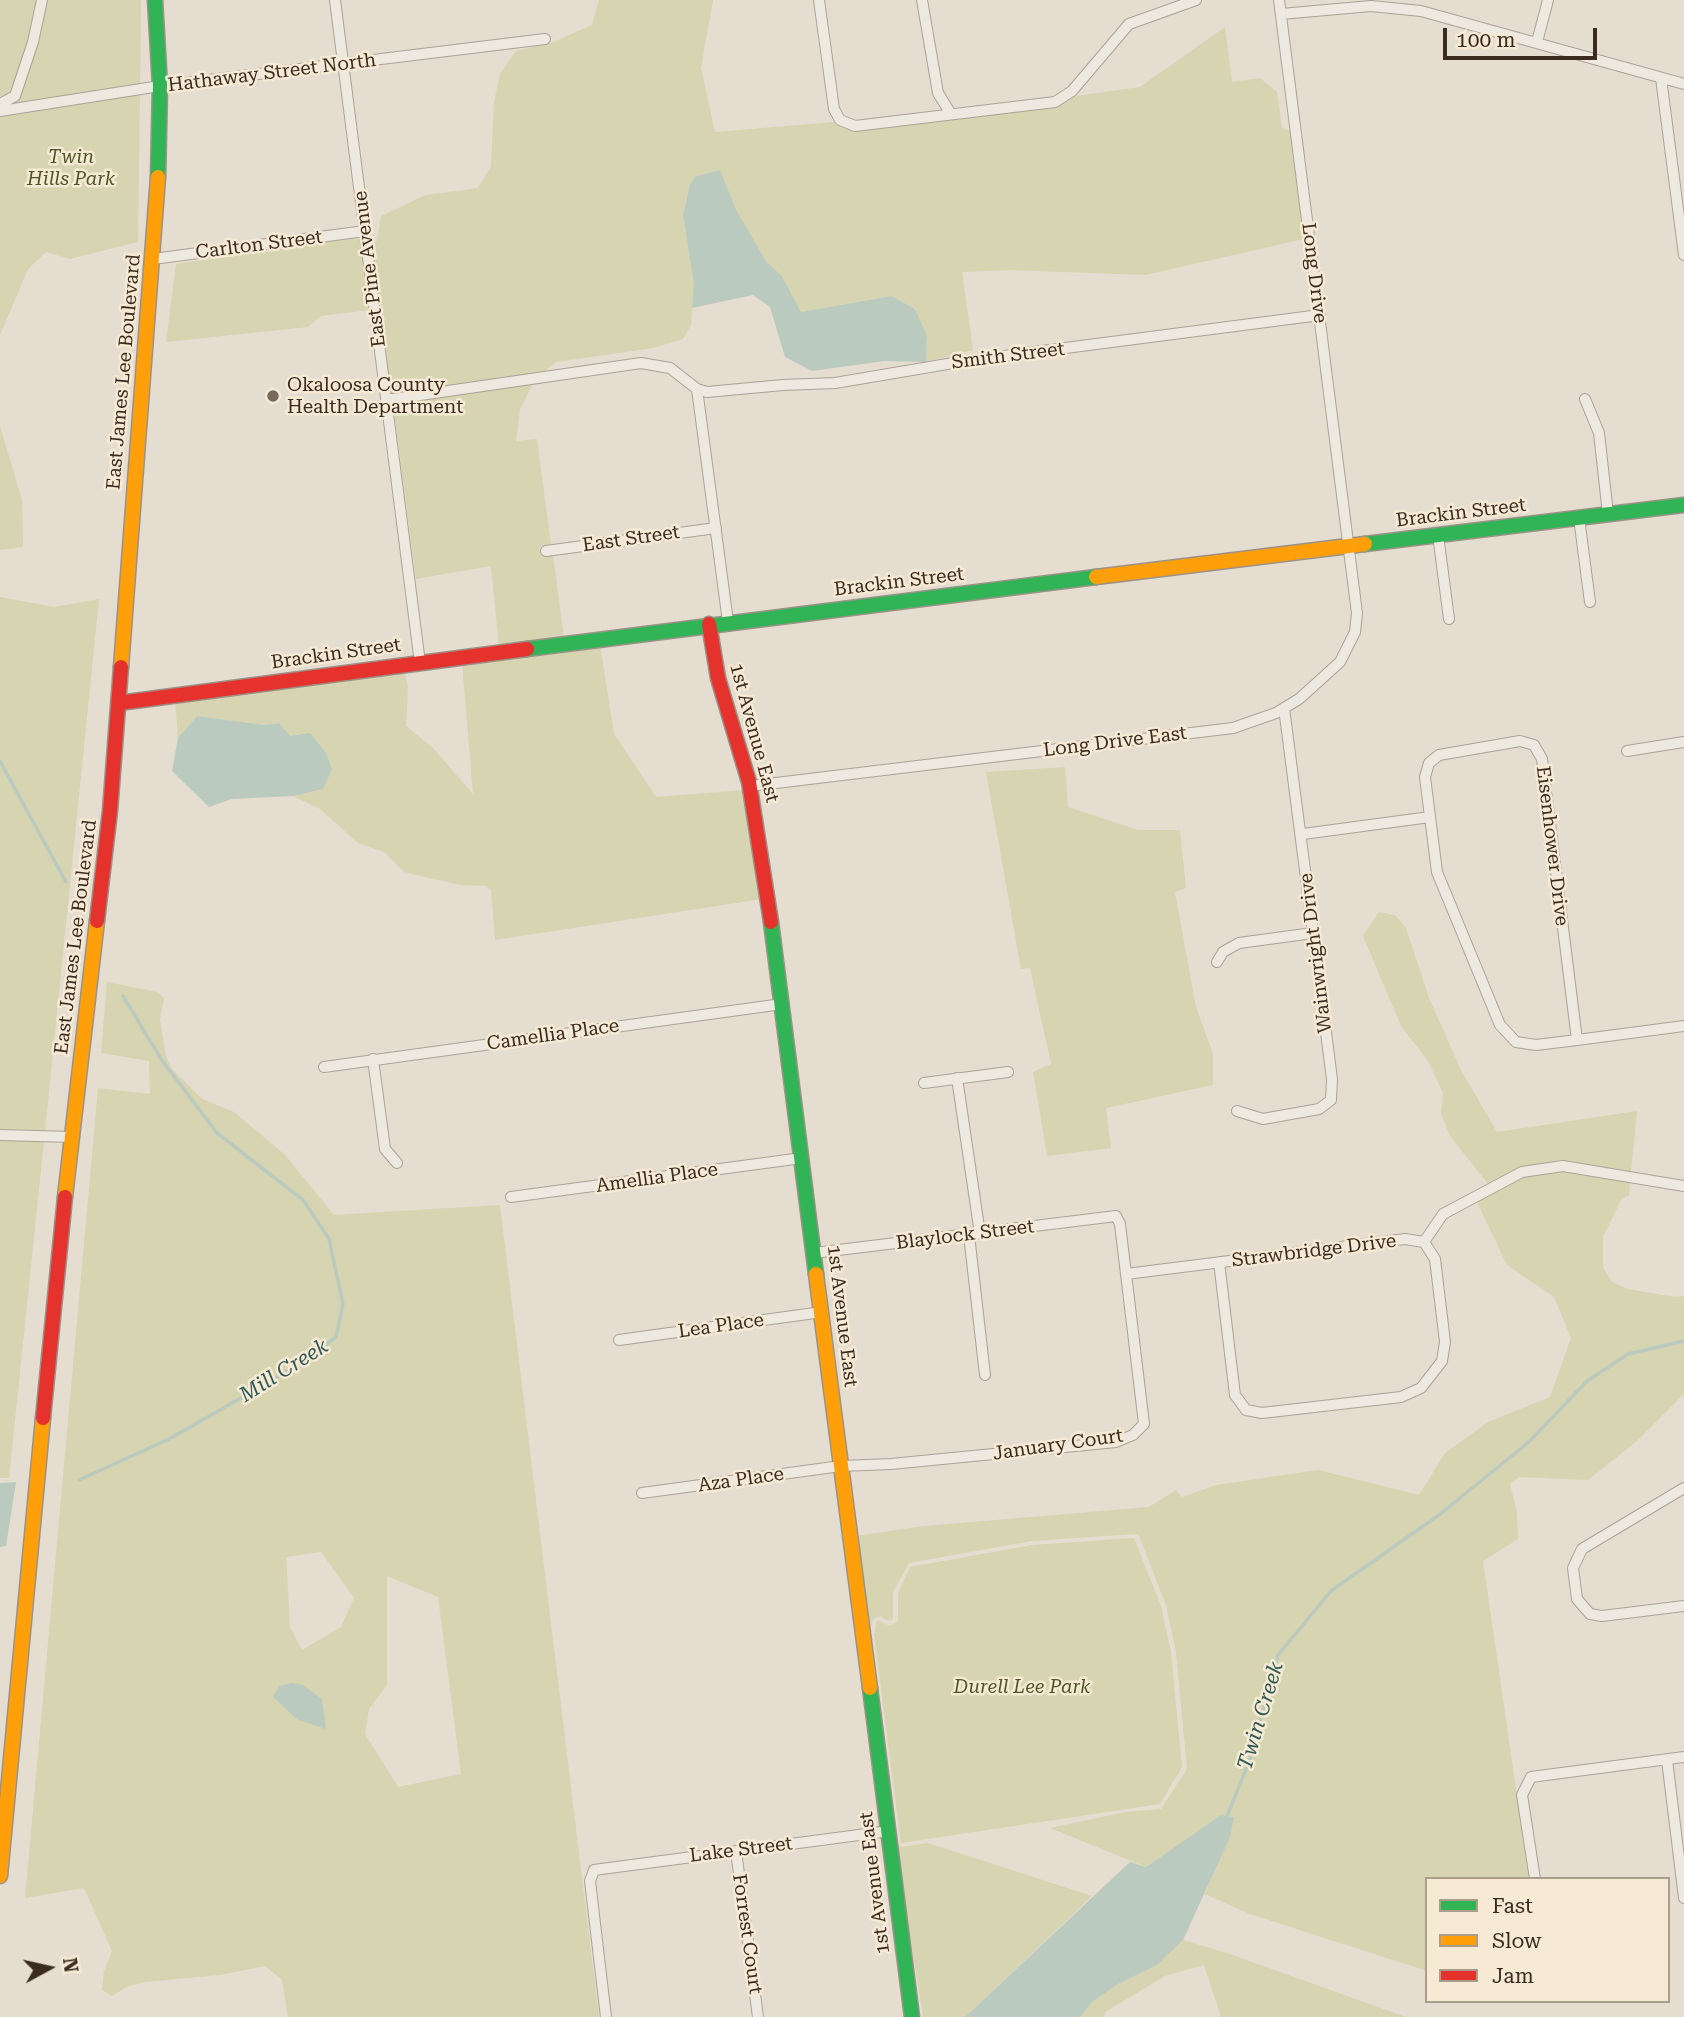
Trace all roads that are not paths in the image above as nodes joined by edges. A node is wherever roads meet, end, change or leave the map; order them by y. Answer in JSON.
{"nodes":[{"id":1,"x":42,"y":0,"type":"edge"},
{"id":2,"x":155,"y":0,"type":"edge"},
{"id":3,"x":335,"y":0,"type":"edge"},
{"id":4,"x":819,"y":0,"type":"edge"},
{"id":5,"x":922,"y":0,"type":"edge"},
{"id":6,"x":1196,"y":0,"type":"edge"},
{"id":7,"x":1279,"y":0,"type":"edge"},
{"id":8,"x":1548,"y":0,"type":"edge"},
{"id":9,"x":1281,"y":14,"type":"junction"},
{"id":10,"x":545,"y":39,"type":"dead end"},
{"id":11,"x":1536,"y":42,"type":"junction"},
{"id":12,"x":344,"y":62,"type":"junction"},
{"id":13,"x":1661,"y":78,"type":"junction"},
{"id":14,"x":1684,"y":84,"type":"edge"},
{"id":15,"x":160,"y":86,"type":"junction"},
{"id":16,"x":0,"y":104,"type":"edge"},
{"id":17,"x":0,"y":111,"type":"edge"},
{"id":18,"x":951,"y":114,"type":"junction"},
{"id":19,"x":365,"y":231,"type":"junction"},
{"id":20,"x":1684,"y":255,"type":"edge"},
{"id":21,"x":153,"y":259,"type":"junction"},
{"id":22,"x":1320,"y":315,"type":"junction"},
{"id":23,"x":697,"y":389,"type":"junction"},
{"id":24,"x":1585,"y":399,"type":"dead end"},
{"id":25,"x":386,"y":400,"type":"junction"},
{"id":26,"x":1684,"y":505,"type":"edge"},
{"id":27,"x":1608,"y":514,"type":"junction"},
{"id":28,"x":1579,"y":518,"type":"junction"},
{"id":29,"x":716,"y":528,"type":"junction"},
{"id":30,"x":1438,"y":535,"type":"junction"},
{"id":31,"x":1348,"y":546,"type":"junction"},
{"id":32,"x":546,"y":551,"type":"dead end"},
{"id":33,"x":1590,"y":602,"type":"dead end"},
{"id":34,"x":1449,"y":620,"type":"dead end"},
{"id":35,"x":728,"y":622,"type":"junction"},
{"id":36,"x":709,"y":624,"type":"junction"},
{"id":37,"x":420,"y":663,"type":"junction"},
{"id":38,"x":119,"y":703,"type":"junction"},
{"id":39,"x":1284,"y":708,"type":"junction"},
{"id":40,"x":1684,"y":742,"type":"edge"},
{"id":41,"x":1627,"y":751,"type":"dead end"},
{"id":42,"x":751,"y":786,"type":"junction"},
{"id":43,"x":1430,"y":817,"type":"junction"},
{"id":44,"x":1303,"y":834,"type":"junction"},
{"id":45,"x":1313,"y":933,"type":"junction"},
{"id":46,"x":1217,"y":962,"type":"dead end"},
{"id":47,"x":782,"y":1004,"type":"junction"},
{"id":48,"x":1684,"y":1026,"type":"edge"},
{"id":49,"x":1577,"y":1040,"type":"junction"},
{"id":50,"x":373,"y":1059,"type":"junction"},
{"id":51,"x":324,"y":1067,"type":"dead end"},
{"id":52,"x":1008,"y":1072,"type":"dead end"},
{"id":53,"x":957,"y":1078,"type":"junction"},
{"id":54,"x":924,"y":1083,"type":"dead end"},
{"id":55,"x":1237,"y":1111,"type":"dead end"},
{"id":56,"x":0,"y":1135,"type":"edge"},
{"id":57,"x":72,"y":1137,"type":"junction"},
{"id":58,"x":802,"y":1158,"type":"junction"},
{"id":59,"x":397,"y":1163,"type":"dead end"},
{"id":60,"x":1684,"y":1186,"type":"edge"},
{"id":61,"x":511,"y":1197,"type":"dead end"},
{"id":62,"x":1116,"y":1216,"type":"joint"},
{"id":63,"x":974,"y":1235,"type":"junction"},
{"id":64,"x":1424,"y":1242,"type":"junction"},
{"id":65,"x":814,"y":1253,"type":"junction"},
{"id":66,"x":1219,"y":1262,"type":"junction"},
{"id":67,"x":1126,"y":1273,"type":"junction"},
{"id":68,"x":822,"y":1312,"type":"junction"},
{"id":69,"x":619,"y":1340,"type":"dead end"},
{"id":70,"x":985,"y":1375,"type":"dead end"},
{"id":71,"x":841,"y":1466,"type":"junction"},
{"id":72,"x":1684,"y":1488,"type":"edge"},
{"id":73,"x":642,"y":1493,"type":"dead end"},
{"id":74,"x":1684,"y":1606,"type":"edge"},
{"id":75,"x":1684,"y":1757,"type":"edge"},
{"id":76,"x":1667,"y":1760,"type":"junction"},
{"id":77,"x":888,"y":1831,"type":"junction"},
{"id":78,"x":736,"y":1851,"type":"junction"},
{"id":79,"x":0,"y":1876,"type":"edge"},
{"id":80,"x":1535,"y":1877,"type":"edge"},
{"id":81,"x":1684,"y":1898,"type":"edge"},
{"id":82,"x":606,"y":2017,"type":"edge"},
{"id":83,"x":758,"y":2017,"type":"edge"},
{"id":84,"x":912,"y":2017,"type":"edge"}],
"edges":[{"from":1,"to":16,"type":"street"},
{"from":2,"to":15,"type":"street","name":"East James Lee Boulevard"},
{"from":3,"to":12,"type":"street","name":"East Pine Avenue"},
{"from":4,"to":18,"type":"street"},
{"from":5,"to":18,"type":"street"},
{"from":6,"to":18,"type":"street"},
{"from":7,"to":9,"type":"street","name":"Long Drive"},
{"from":8,"to":11,"type":"street"},
{"from":9,"to":11,"type":"street"},
{"from":9,"to":22,"type":"street","name":"Long Drive"},
{"from":10,"to":12,"type":"street","name":"Hathaway Street North"},
{"from":11,"to":13,"type":"street"},
{"from":12,"to":15,"type":"street","name":"Hathaway Street North"},
{"from":12,"to":19,"type":"street","name":"East Pine Avenue"},
{"from":13,"to":14,"type":"street"},
{"from":13,"to":20,"type":"street"},
{"from":15,"to":17,"type":"street","name":"Hathaway Street North"},
{"from":15,"to":21,"type":"street","name":"East James Lee Boulevard"},
{"from":19,"to":21,"type":"street","name":"Carlton Street"},
{"from":19,"to":25,"type":"street","name":"East Pine Avenue"},
{"from":21,"to":38,"type":"street","name":"East James Lee Boulevard"},
{"from":22,"to":23,"type":"street","name":"Smith Street"},
{"from":22,"to":31,"type":"street","name":"Long Drive"},
{"from":23,"to":25,"type":"street"},
{"from":23,"to":29,"type":"street"},
{"from":24,"to":27,"type":"street"},
{"from":25,"to":37,"type":"street","name":"East Pine Avenue"},
{"from":26,"to":27,"type":"street","name":"Brackin Street"},
{"from":27,"to":28,"type":"street","name":"Brackin Street"},
{"from":28,"to":30,"type":"street","name":"Brackin Street"},
{"from":28,"to":33,"type":"street"},
{"from":29,"to":32,"type":"street","name":"East Street"},
{"from":29,"to":35,"type":"street"},
{"from":30,"to":31,"type":"street","name":"Brackin Street"},
{"from":30,"to":34,"type":"street"},
{"from":31,"to":35,"type":"street","name":"Brackin Street"},
{"from":31,"to":39,"type":"street","name":"Long Drive East"},
{"from":35,"to":36,"type":"street","name":"Brackin Street"},
{"from":36,"to":37,"type":"street","name":"Brackin Street"},
{"from":36,"to":42,"type":"street","name":"1st Avenue East"},
{"from":37,"to":38,"type":"street","name":"Brackin Street"},
{"from":38,"to":57,"type":"street","name":"East James Lee Boulevard"},
{"from":39,"to":42,"type":"street","name":"Long Drive East"},
{"from":39,"to":44,"type":"street","name":"Wainwright Drive"},
{"from":40,"to":41,"type":"street"},
{"from":42,"to":47,"type":"street","name":"1st Avenue East"},
{"from":43,"to":44,"type":"street"},
{"from":43,"to":49,"type":"street","name":"Eisenhower Drive"},
{"from":43,"to":49,"type":"street","name":"Eisenhower Drive"},
{"from":44,"to":45,"type":"street","name":"Wainwright Drive"},
{"from":45,"to":46,"type":"street"},
{"from":45,"to":55,"type":"street","name":"Wainwright Drive"},
{"from":47,"to":50,"type":"street","name":"Camellia Place"},
{"from":47,"to":58,"type":"street","name":"1st Avenue East"},
{"from":48,"to":49,"type":"street","name":"Eisenhower Drive"},
{"from":50,"to":51,"type":"street","name":"Camellia Place"},
{"from":50,"to":59,"type":"street"},
{"from":52,"to":53,"type":"street"},
{"from":53,"to":54,"type":"street"},
{"from":53,"to":63,"type":"street"},
{"from":56,"to":57,"type":"street"},
{"from":57,"to":79,"type":"street","name":"East James Lee Boulevard"},
{"from":58,"to":61,"type":"street","name":"Amellia Place"},
{"from":58,"to":65,"type":"street","name":"1st Avenue East"},
{"from":60,"to":64,"type":"street"},
{"from":62,"to":63,"type":"street","name":"Blaylock Street"},
{"from":62,"to":67,"type":"street","name":"January Court"},
{"from":63,"to":65,"type":"street","name":"Blaylock Street"},
{"from":63,"to":70,"type":"street"},
{"from":64,"to":66,"type":"street","name":"Strawbridge Drive"},
{"from":64,"to":66,"type":"street","name":"Strawbridge Drive"},
{"from":65,"to":68,"type":"street","name":"1st Avenue East"},
{"from":66,"to":67,"type":"street","name":"Strawbridge Drive"},
{"from":67,"to":71,"type":"street","name":"January Court"},
{"from":68,"to":69,"type":"street","name":"Lea Place"},
{"from":68,"to":71,"type":"street","name":"1st Avenue East"},
{"from":71,"to":73,"type":"street","name":"Aza Place"},
{"from":71,"to":77,"type":"street","name":"1st Avenue East"},
{"from":72,"to":74,"type":"street"},
{"from":75,"to":76,"type":"street"},
{"from":76,"to":80,"type":"street"},
{"from":76,"to":81,"type":"street"},
{"from":77,"to":78,"type":"street","name":"Lake Street"},
{"from":77,"to":84,"type":"street","name":"1st Avenue East"},
{"from":78,"to":82,"type":"street","name":"Lake Street"},
{"from":78,"to":83,"type":"street","name":"Forrest Court"}]}
